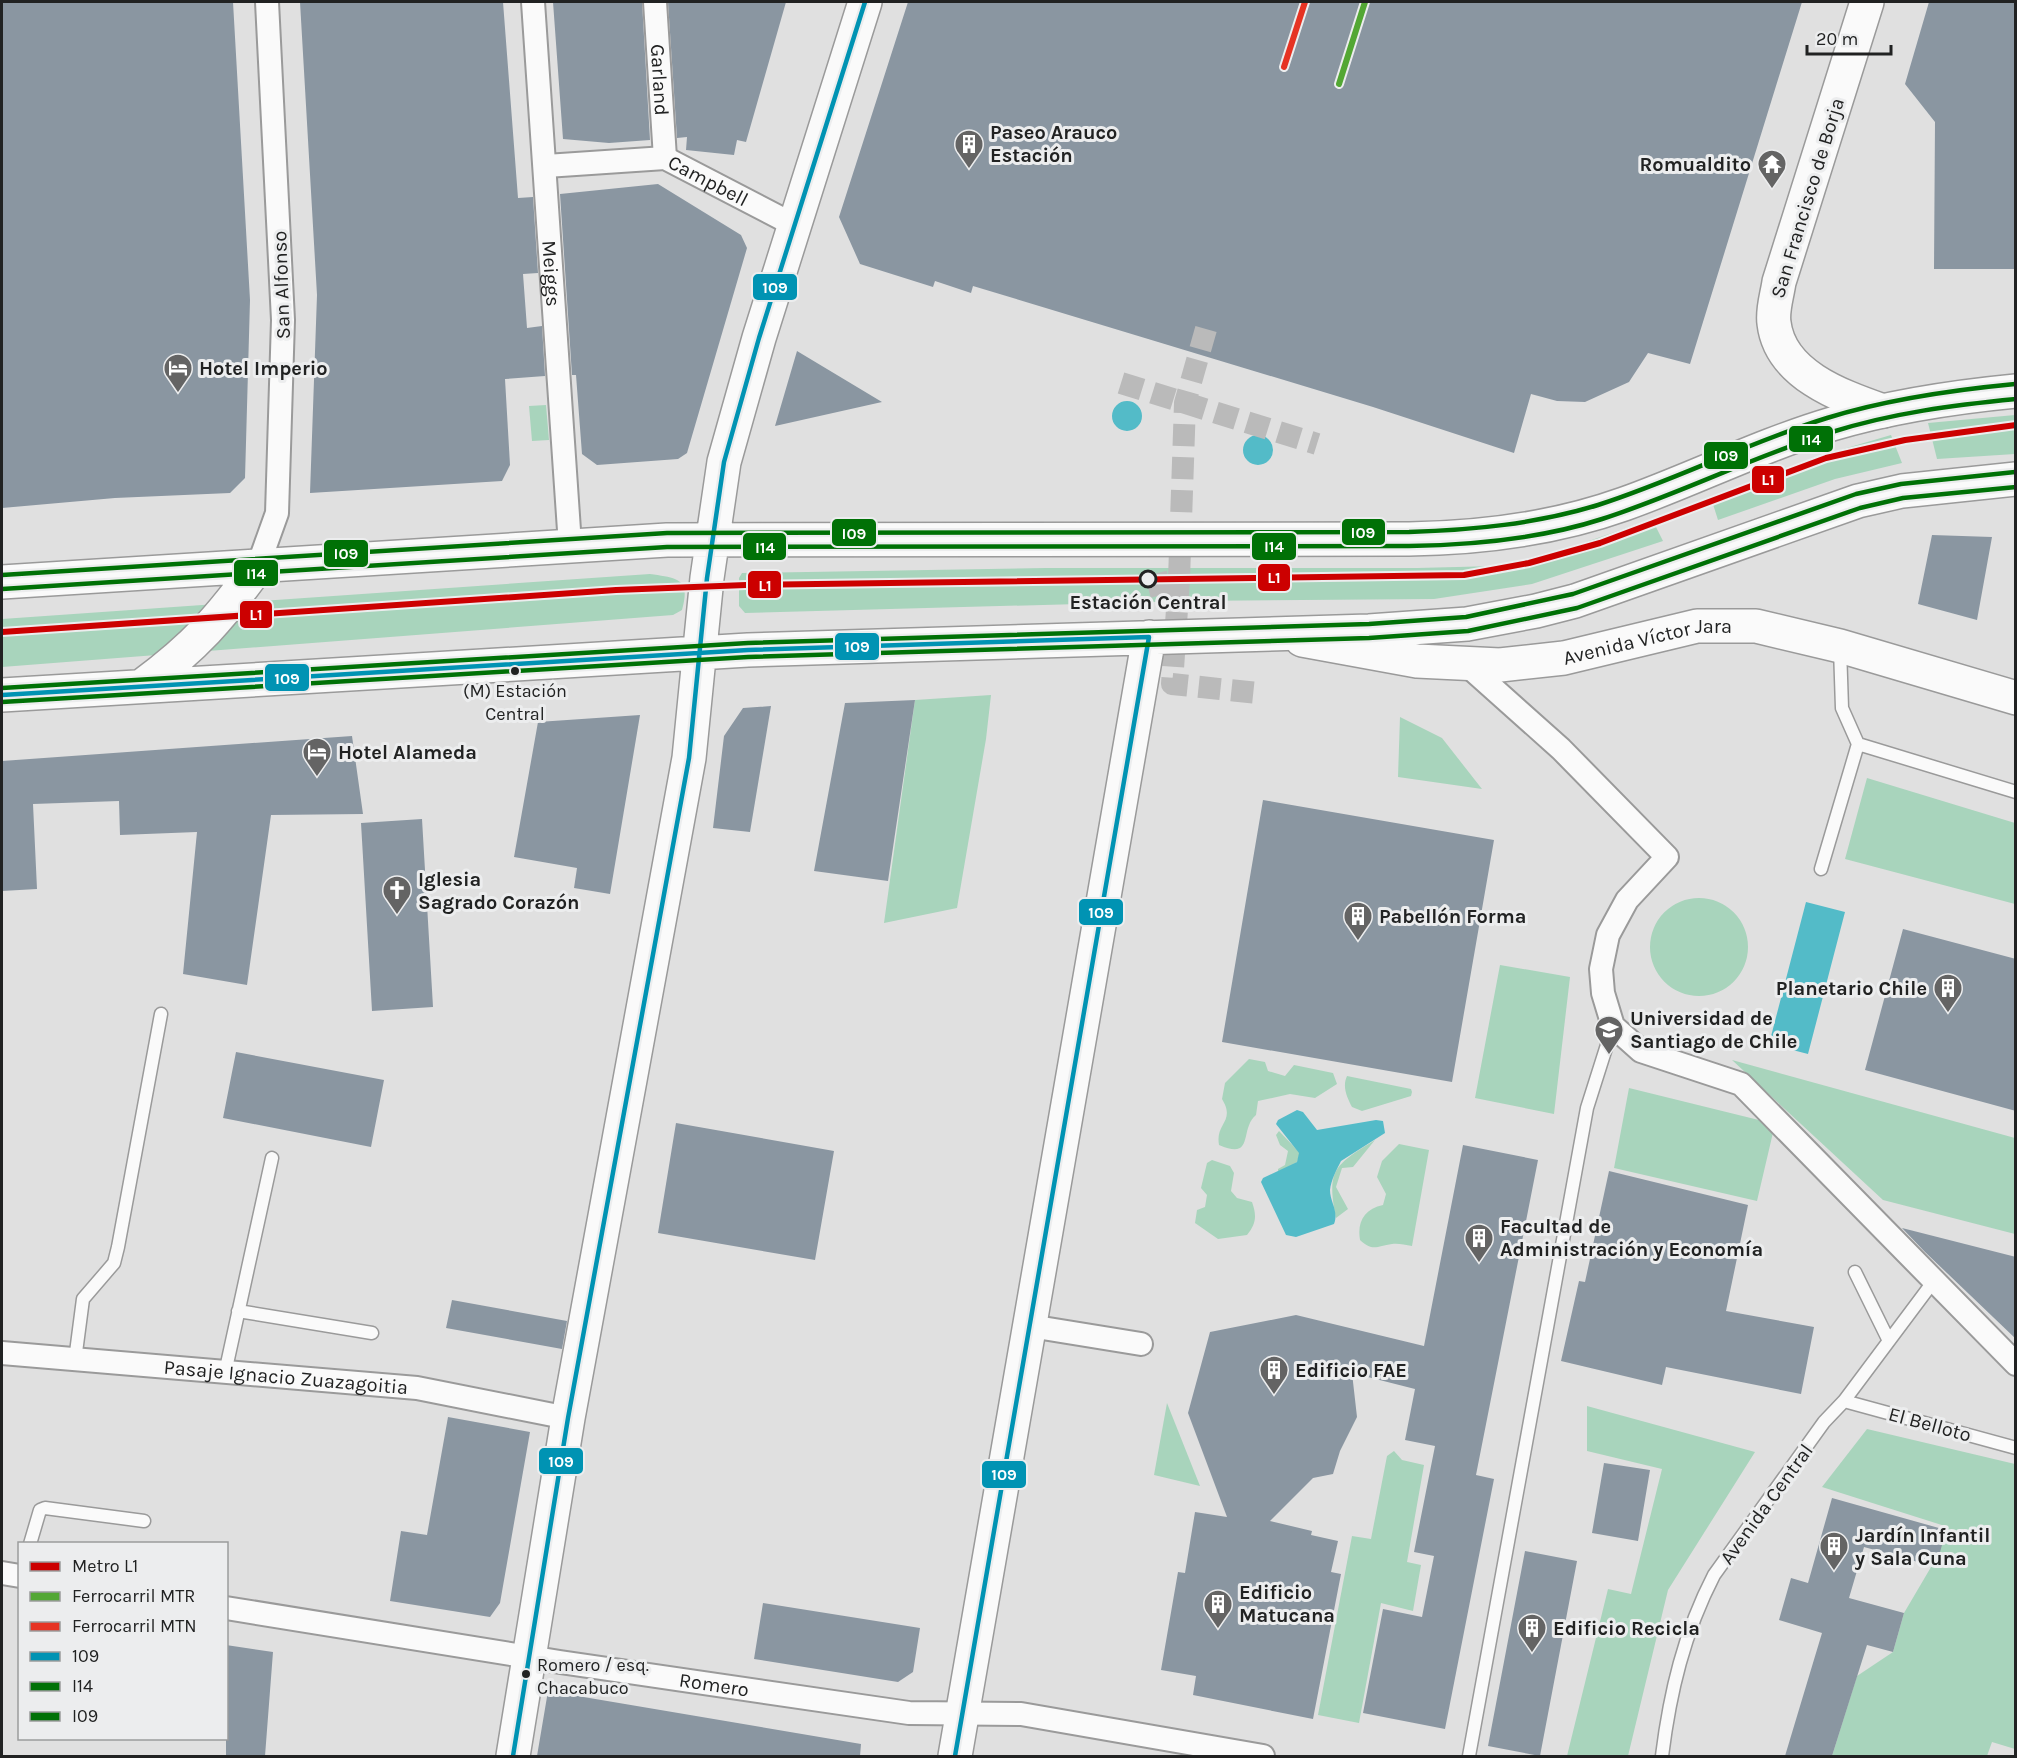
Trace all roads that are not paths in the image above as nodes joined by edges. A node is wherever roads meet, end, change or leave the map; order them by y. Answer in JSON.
{"nodes":[{"id":1,"x":267,"y":2,"type":"edge"},
{"id":2,"x":533,"y":2,"type":"edge"},
{"id":3,"x":656,"y":2,"type":"edge"},
{"id":4,"x":865,"y":2,"type":"edge"},
{"id":5,"x":1867,"y":2,"type":"edge"},
{"id":6,"x":665,"y":158,"type":"junction"},
{"id":7,"x":546,"y":166,"type":"junction"},
{"id":8,"x":794,"y":225,"type":"junction"},
{"id":9,"x":2016,"y":391,"type":"edge"},
{"id":10,"x":1883,"y":411,"type":"junction"},
{"id":11,"x":2016,"y":479,"type":"edge"},
{"id":12,"x":712,"y":539,"type":"junction"},
{"id":13,"x":570,"y":546,"type":"junction"},
{"id":14,"x":258,"y":566,"type":"junction"},
{"id":15,"x":2,"y":582,"type":"edge"},
{"id":16,"x":1271,"y":635,"type":"junction"},
{"id":17,"x":1149,"y":637,"type":"junction"},
{"id":18,"x":1840,"y":646,"type":"junction"},
{"id":19,"x":701,"y":653,"type":"junction"},
{"id":20,"x":1467,"y":665,"type":"junction"},
{"id":21,"x":143,"y":685,"type":"junction"},
{"id":22,"x":2,"y":695,"type":"edge"},
{"id":23,"x":2016,"y":698,"type":"edge"},
{"id":24,"x":1858,"y":744,"type":"junction"},
{"id":25,"x":2016,"y":792,"type":"edge"},
{"id":26,"x":1821,"y":869,"type":"dead end"},
{"id":27,"x":161,"y":1014,"type":"dead end"},
{"id":28,"x":1613,"y":1026,"type":"junction"},
{"id":29,"x":272,"y":1158,"type":"dead end"},
{"id":30,"x":1855,"y":1272,"type":"dead end"},
{"id":31,"x":1933,"y":1282,"type":"junction"},
{"id":32,"x":238,"y":1311,"type":"junction"},
{"id":33,"x":1030,"y":1326,"type":"junction"},
{"id":34,"x":372,"y":1333,"type":"dead end"},
{"id":35,"x":1888,"y":1339,"type":"junction"},
{"id":36,"x":1141,"y":1344,"type":"dead end"},
{"id":37,"x":2,"y":1353,"type":"edge"},
{"id":38,"x":75,"y":1360,"type":"junction"},
{"id":39,"x":2016,"y":1364,"type":"edge"},
{"id":40,"x":225,"y":1372,"type":"junction"},
{"id":41,"x":1844,"y":1401,"type":"junction"},
{"id":42,"x":568,"y":1418,"type":"junction"},
{"id":43,"x":2016,"y":1448,"type":"edge"},
{"id":44,"x":144,"y":1521,"type":"dead end"},
{"id":45,"x":31,"y":1542,"type":"edge"},
{"id":46,"x":2,"y":1573,"type":"edge"},
{"id":47,"x":18,"y":1576,"type":"edge"},
{"id":48,"x":228,"y":1608,"type":"edge"},
{"id":49,"x":530,"y":1657,"type":"junction"},
{"id":50,"x":963,"y":1713,"type":"junction"},
{"id":51,"x":513,"y":1756,"type":"edge"},
{"id":52,"x":955,"y":1756,"type":"edge"},
{"id":53,"x":1263,"y":1756,"type":"edge"},
{"id":54,"x":1469,"y":1756,"type":"edge"},
{"id":55,"x":1662,"y":1756,"type":"edge"}],
"edges":[{"from":1,"to":14,"type":"street","name":"San Alfonso"},
{"from":2,"to":7,"type":"street","name":"Meiggs"},
{"from":3,"to":6,"type":"street","name":"Garland"},
{"from":4,"to":8,"type":"main road"},
{"from":5,"to":10,"type":"main road","name":"San Francisco de Borja"},
{"from":6,"to":7,"type":"street","name":"Campbell"},
{"from":6,"to":8,"type":"street","name":"Campbell"},
{"from":7,"to":13,"type":"street","name":"Meiggs"},
{"from":8,"to":12,"type":"main road"},
{"from":9,"to":10,"type":"main road"},
{"from":10,"to":12,"type":"main road"},
{"from":11,"to":16,"type":"main road"},
{"from":12,"to":13,"type":"main road"},
{"from":12,"to":19,"type":"main road"},
{"from":13,"to":14,"type":"main road"},
{"from":14,"to":15,"type":"main road"},
{"from":14,"to":21,"type":"main road"},
{"from":16,"to":17,"type":"main road"},
{"from":16,"to":20,"type":"main road","name":"Avenida Víctor Jara"},
{"from":17,"to":19,"type":"main road"},
{"from":17,"to":33,"type":"main road"},
{"from":18,"to":20,"type":"main road","name":"Avenida Víctor Jara"},
{"from":18,"to":23,"type":"main road","name":"Avenida Víctor Jara"},
{"from":18,"to":24,"type":"lane"},
{"from":19,"to":21,"type":"main road"},
{"from":19,"to":42,"type":"main road"},
{"from":20,"to":28,"type":"street"},
{"from":21,"to":22,"type":"main road"},
{"from":24,"to":25,"type":"lane"},
{"from":24,"to":26,"type":"lane"},
{"from":27,"to":38,"type":"lane"},
{"from":28,"to":31,"type":"street"},
{"from":28,"to":54,"type":"lane"},
{"from":29,"to":32,"type":"lane"},
{"from":30,"to":35,"type":"lane"},
{"from":31,"to":35,"type":"lane","name":"Avenida Central"},
{"from":31,"to":39,"type":"street"},
{"from":32,"to":34,"type":"lane"},
{"from":32,"to":40,"type":"lane"},
{"from":33,"to":36,"type":"street"},
{"from":33,"to":50,"type":"main road"},
{"from":35,"to":41,"type":"lane","name":"Avenida Central"},
{"from":37,"to":38,"type":"street","name":"Pasaje Ignacio Zuazagoitia"},
{"from":38,"to":40,"type":"street","name":"Pasaje Ignacio Zuazagoitia"},
{"from":40,"to":42,"type":"street","name":"Pasaje Ignacio Zuazagoitia"},
{"from":41,"to":43,"type":"lane","name":"El Belloto"},
{"from":41,"to":55,"type":"lane","name":"Avenida Central"},
{"from":42,"to":49,"type":"main road"},
{"from":44,"to":45,"type":"lane"},
{"from":46,"to":47,"type":"street"},
{"from":48,"to":49,"type":"street","name":"Romero"},
{"from":49,"to":50,"type":"street","name":"Romero"},
{"from":49,"to":51,"type":"main road"},
{"from":50,"to":52,"type":"main road"},
{"from":50,"to":53,"type":"street","name":"Romero"}]}
